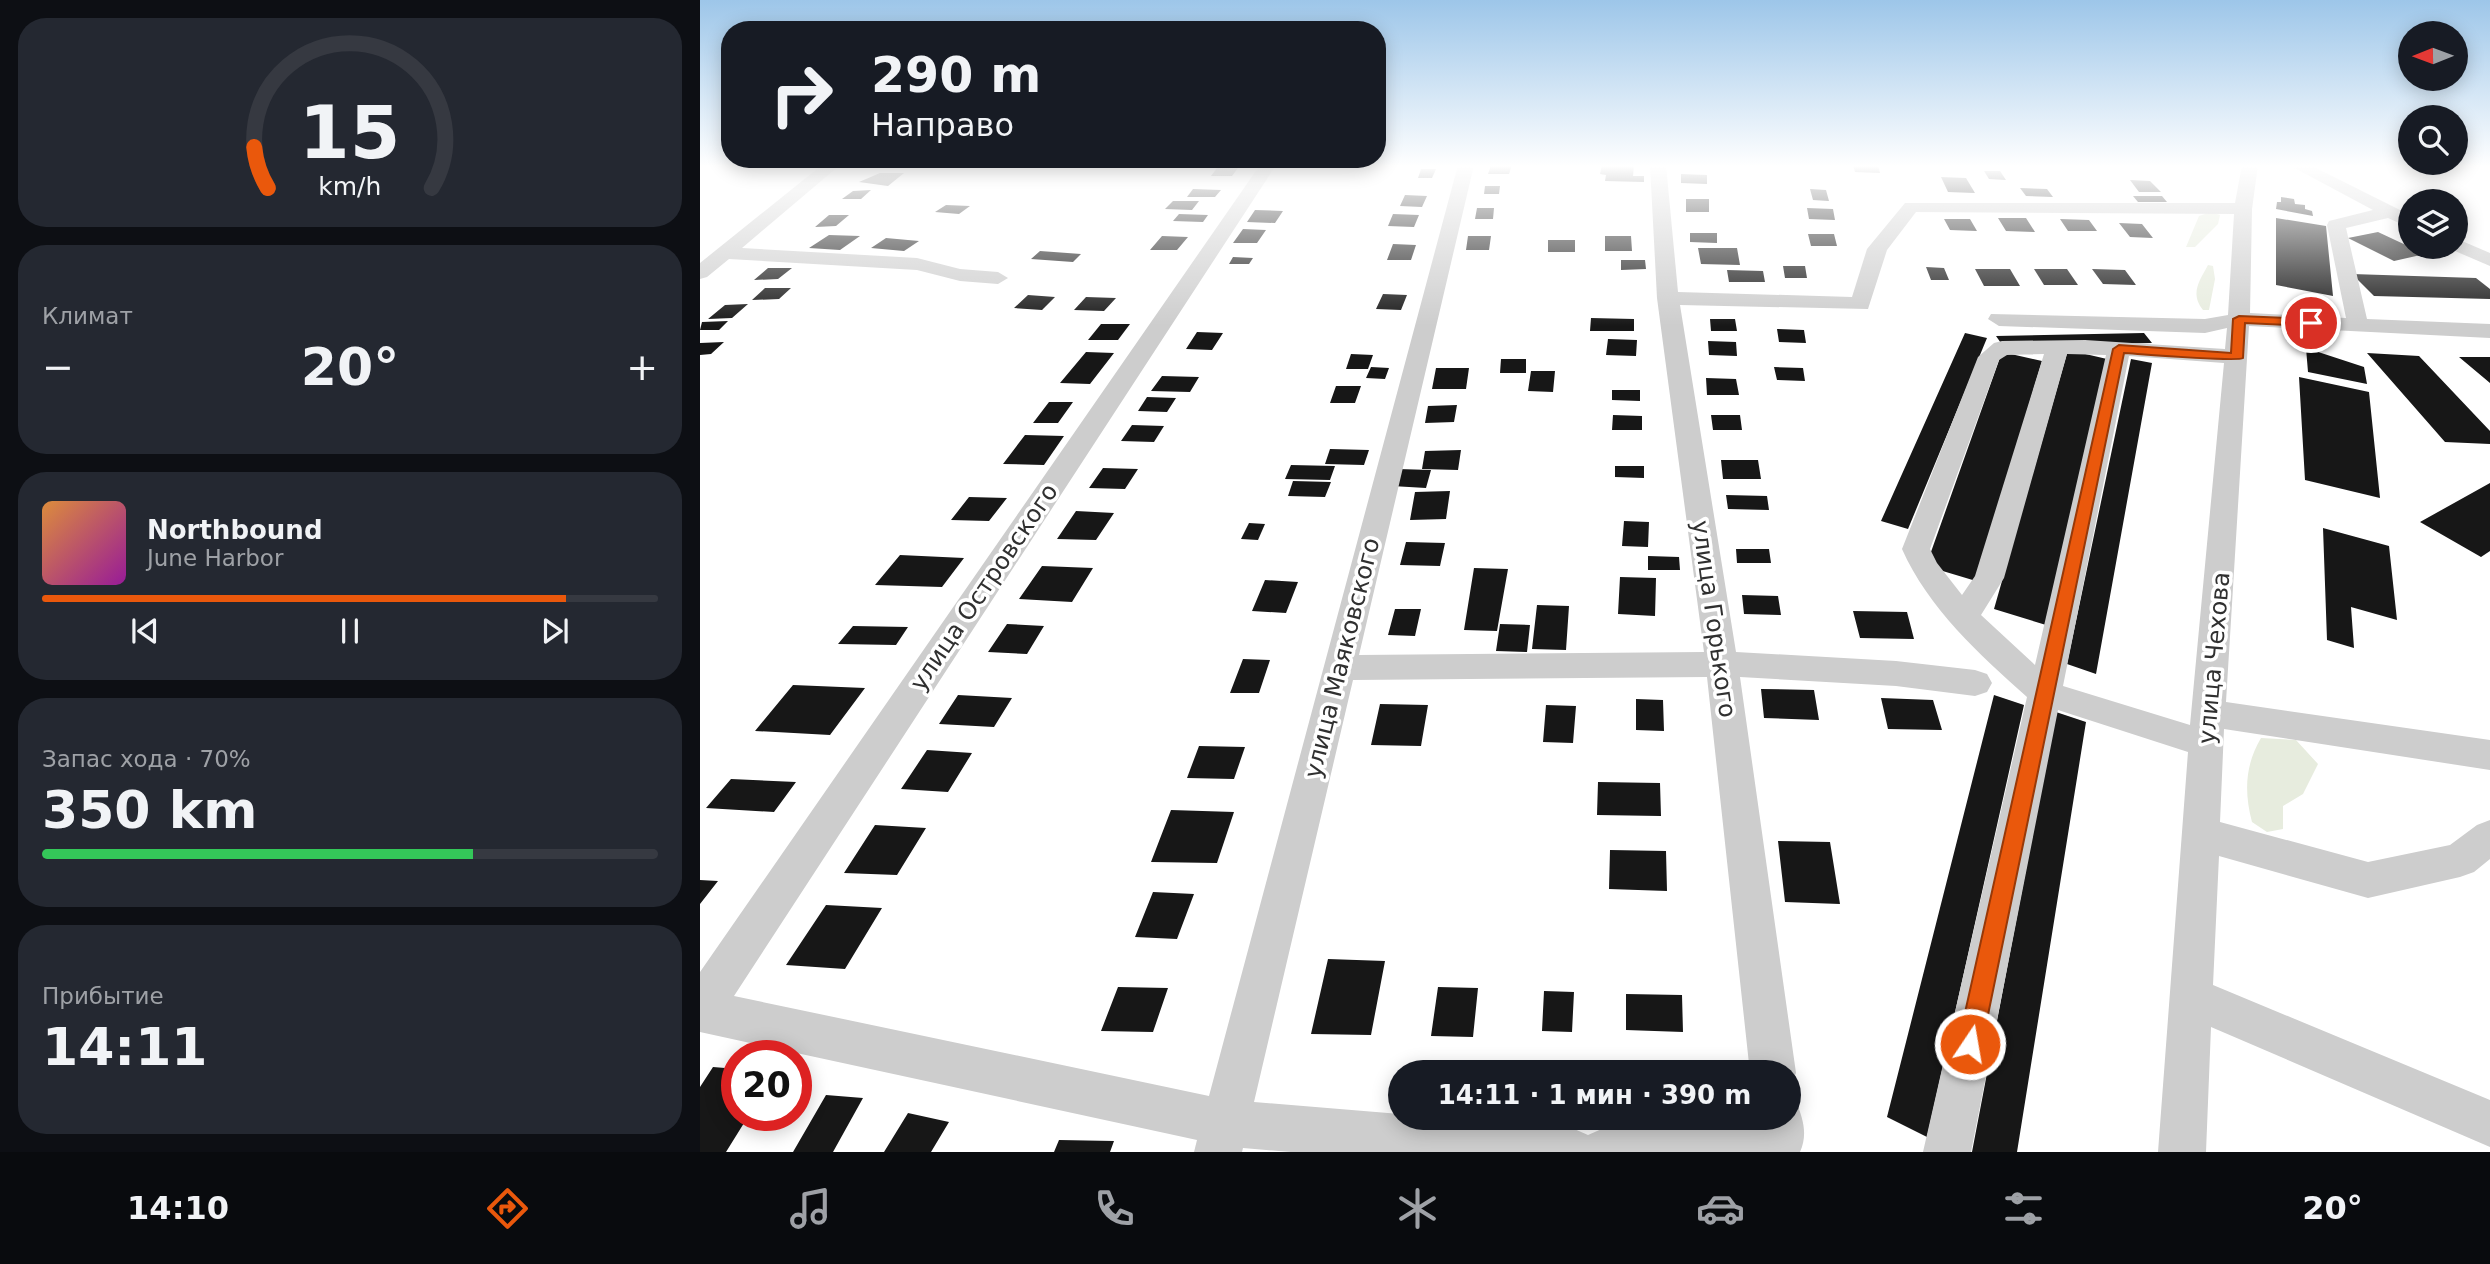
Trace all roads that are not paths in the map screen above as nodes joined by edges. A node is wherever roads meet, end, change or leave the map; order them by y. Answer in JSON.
{"nodes":[{"id":1,"x":767,"y":219,"type":"edge"},
{"id":2,"x":1232,"y":219,"type":"edge"},
{"id":3,"x":1453,"y":219,"type":"edge"},
{"id":4,"x":1662,"y":219,"type":"edge"},
{"id":5,"x":1900,"y":219,"type":"edge"},
{"id":6,"x":2243,"y":219,"type":"edge"},
{"id":7,"x":2361,"y":219,"type":"edge"},
{"id":8,"x":2468,"y":250,"type":"edge"},
{"id":9,"x":726,"y":253,"type":"junction"},
{"id":10,"x":2490,"y":260,"type":"edge"},
{"id":11,"x":700,"y":273,"type":"edge"},
{"id":12,"x":998,"y":278,"type":"dead end"},
{"id":13,"x":1668,"y":298,"type":"junction"},
{"id":14,"x":1999,"y":318,"type":"dead end"},
{"id":15,"x":2239,"y":319,"type":"junction"},
{"id":16,"x":2358,"y":325,"type":"junction"},
{"id":17,"x":2490,"y":331,"type":"edge"},
{"id":18,"x":2057,"y":348,"type":"junction"},
{"id":19,"x":2119,"y":349,"type":"junction"},
{"id":20,"x":2236,"y":358,"type":"junction"},
{"id":21,"x":1965,"y":615,"type":"junction"},
{"id":22,"x":1722,"y":665,"type":"junction"},
{"id":23,"x":1340,"y":668,"type":"junction"},
{"id":24,"x":1975,"y":683,"type":"dead end"},
{"id":25,"x":2045,"y":693,"type":"junction"},
{"id":26,"x":2209,"y":718,"type":"junction"},
{"id":27,"x":2490,"y":737,"type":"edge"},
{"id":28,"x":2490,"y":755,"type":"edge"},
{"id":29,"x":2201,"y":834,"type":"junction"},
{"id":30,"x":2490,"y":837,"type":"edge"},
{"id":31,"x":2191,"y":998,"type":"junction"},
{"id":32,"x":700,"y":1010,"type":"edge"},
{"id":33,"x":1771,"y":1060,"type":"edge"},
{"id":34,"x":2490,"y":1124,"type":"edge"},
{"id":35,"x":1773,"y":1130,"type":"edge"},
{"id":36,"x":1222,"y":1138,"type":"edge"},
{"id":37,"x":1572,"y":1152,"type":"edge"},
{"id":38,"x":1604,"y":1152,"type":"edge"},
{"id":39,"x":1947,"y":1152,"type":"edge"},
{"id":40,"x":2182,"y":1152,"type":"edge"}],
"edges":[{"from":1,"to":9,"type":"street"},
{"from":2,"to":32,"type":"street","name":"улица Островского"},
{"from":3,"to":23,"type":"street","name":"улица Маяковского"},
{"from":4,"to":13,"type":"street","name":"улица Горького"},
{"from":5,"to":13,"type":"street"},
{"from":6,"to":15,"type":"street","name":"улица Чехова"},
{"from":7,"to":16,"type":"street"},
{"from":8,"to":10,"type":"street"},
{"from":9,"to":11,"type":"street"},
{"from":9,"to":12,"type":"street"},
{"from":13,"to":22,"type":"street","name":"улица Горького"},
{"from":14,"to":15,"type":"street"},
{"from":15,"to":16,"type":"street"},
{"from":15,"to":20,"type":"street","name":"улица Чехова"},
{"from":16,"to":17,"type":"street"},
{"from":18,"to":19,"type":"street"},
{"from":18,"to":21,"type":"street"},
{"from":18,"to":21,"type":"street"},
{"from":19,"to":20,"type":"street"},
{"from":19,"to":25,"type":"street"},
{"from":20,"to":26,"type":"street","name":"улица Чехова"},
{"from":21,"to":25,"type":"street"},
{"from":22,"to":23,"type":"street"},
{"from":22,"to":24,"type":"street"},
{"from":22,"to":33,"type":"street","name":"улица Горького"},
{"from":23,"to":36,"type":"street","name":"улица Маяковского"},
{"from":25,"to":26,"type":"street"},
{"from":25,"to":39,"type":"street"},
{"from":26,"to":27,"type":"street"},
{"from":26,"to":28,"type":"street"},
{"from":26,"to":29,"type":"street","name":"улица Чехова"},
{"from":29,"to":30,"type":"street"},
{"from":29,"to":31,"type":"street","name":"улица Чехова"},
{"from":31,"to":34,"type":"street"},
{"from":31,"to":40,"type":"street","name":"улица Чехова"},
{"from":32,"to":36,"type":"street"},
{"from":35,"to":38,"type":"street"},
{"from":36,"to":37,"type":"street"}]}
